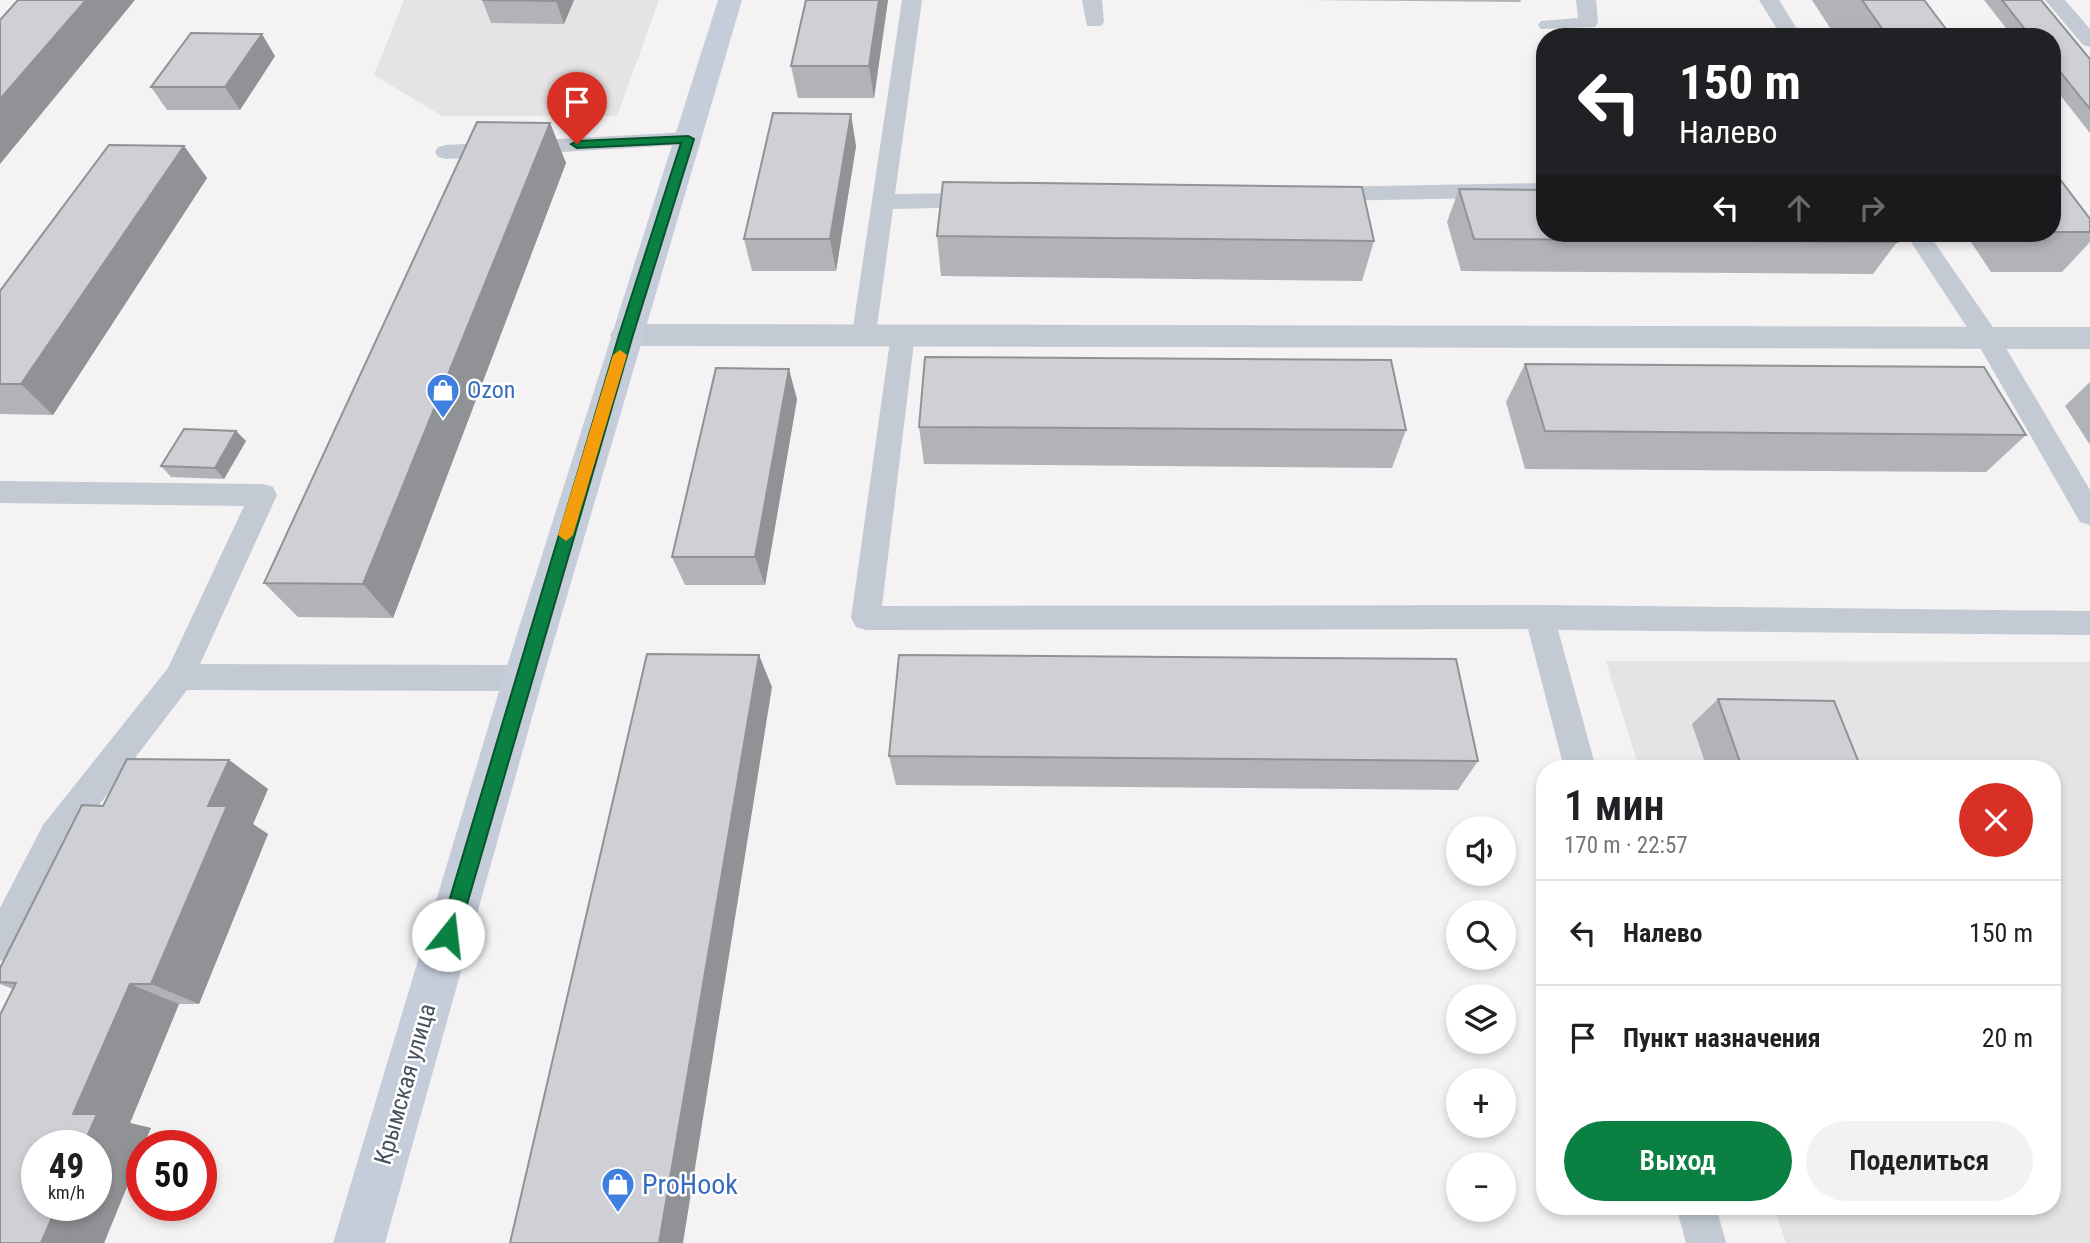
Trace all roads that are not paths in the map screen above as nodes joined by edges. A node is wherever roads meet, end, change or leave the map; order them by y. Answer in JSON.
{"nodes":[{"id":1,"x":730,"y":0,"type":"edge"},
{"id":2,"x":912,"y":0,"type":"edge"},
{"id":3,"x":1091,"y":0,"type":"edge"},
{"id":4,"x":1586,"y":0,"type":"edge"},
{"id":5,"x":1769,"y":0,"type":"edge"},
{"id":6,"x":2055,"y":0,"type":"edge"},
{"id":7,"x":1094,"y":22,"type":"dead end"},
{"id":8,"x":1548,"y":24,"type":"dead end"},
{"id":9,"x":1786,"y":28,"type":"edge"},
{"id":10,"x":2090,"y":41,"type":"edge"},
{"id":11,"x":688,"y":139,"type":"junction"},
{"id":12,"x":446,"y":152,"type":"dead end"},
{"id":13,"x":1536,"y":190,"type":"edge"},
{"id":14,"x":1297,"y":194,"type":"edge"},
{"id":15,"x":1007,"y":199,"type":"edge"},
{"id":16,"x":882,"y":202,"type":"junction"},
{"id":17,"x":1922,"y":242,"type":"edge"},
{"id":18,"x":864,"y":334,"type":"junction"},
{"id":19,"x":903,"y":334,"type":"junction"},
{"id":20,"x":626,"y":335,"type":"junction"},
{"id":21,"x":2090,"y":338,"type":"edge"},
{"id":22,"x":1988,"y":339,"type":"junction"},
{"id":23,"x":0,"y":492,"type":"edge"},
{"id":24,"x":2090,"y":514,"type":"edge"},
{"id":25,"x":1540,"y":617,"type":"junction"},
{"id":26,"x":2090,"y":623,"type":"edge"},
{"id":27,"x":179,"y":677,"type":"junction"},
{"id":28,"x":523,"y":678,"type":"junction"},
{"id":29,"x":1578,"y":760,"type":"edge"},
{"id":30,"x":0,"y":944,"type":"edge"},
{"id":31,"x":1698,"y":1215,"type":"edge"},
{"id":32,"x":359,"y":1243,"type":"edge"},
{"id":33,"x":1706,"y":1243,"type":"edge"}],
"edges":[{"from":1,"to":11,"type":"main road","name":"Крымская улица"},
{"from":2,"to":16,"type":"lane"},
{"from":3,"to":7,"type":"lane"},
{"from":4,"to":8,"type":"lane"},
{"from":5,"to":9,"type":"lane"},
{"from":6,"to":10,"type":"lane"},
{"from":11,"to":12,"type":"lane"},
{"from":11,"to":20,"type":"main road","name":"Крымская улица"},
{"from":13,"to":14,"type":"lane"},
{"from":15,"to":16,"type":"lane"},
{"from":16,"to":18,"type":"lane"},
{"from":17,"to":22,"type":"lane"},
{"from":18,"to":19,"type":"street"},
{"from":18,"to":20,"type":"street"},
{"from":19,"to":22,"type":"street"},
{"from":19,"to":25,"type":"lane"},
{"from":20,"to":28,"type":"main road","name":"Крымская улица"},
{"from":21,"to":22,"type":"street"},
{"from":22,"to":24,"type":"lane"},
{"from":23,"to":27,"type":"lane"},
{"from":25,"to":26,"type":"lane"},
{"from":25,"to":29,"type":"lane"},
{"from":27,"to":28,"type":"lane"},
{"from":27,"to":30,"type":"lane"},
{"from":28,"to":32,"type":"main road","name":"Крымская улица"},
{"from":31,"to":33,"type":"lane"}]}
